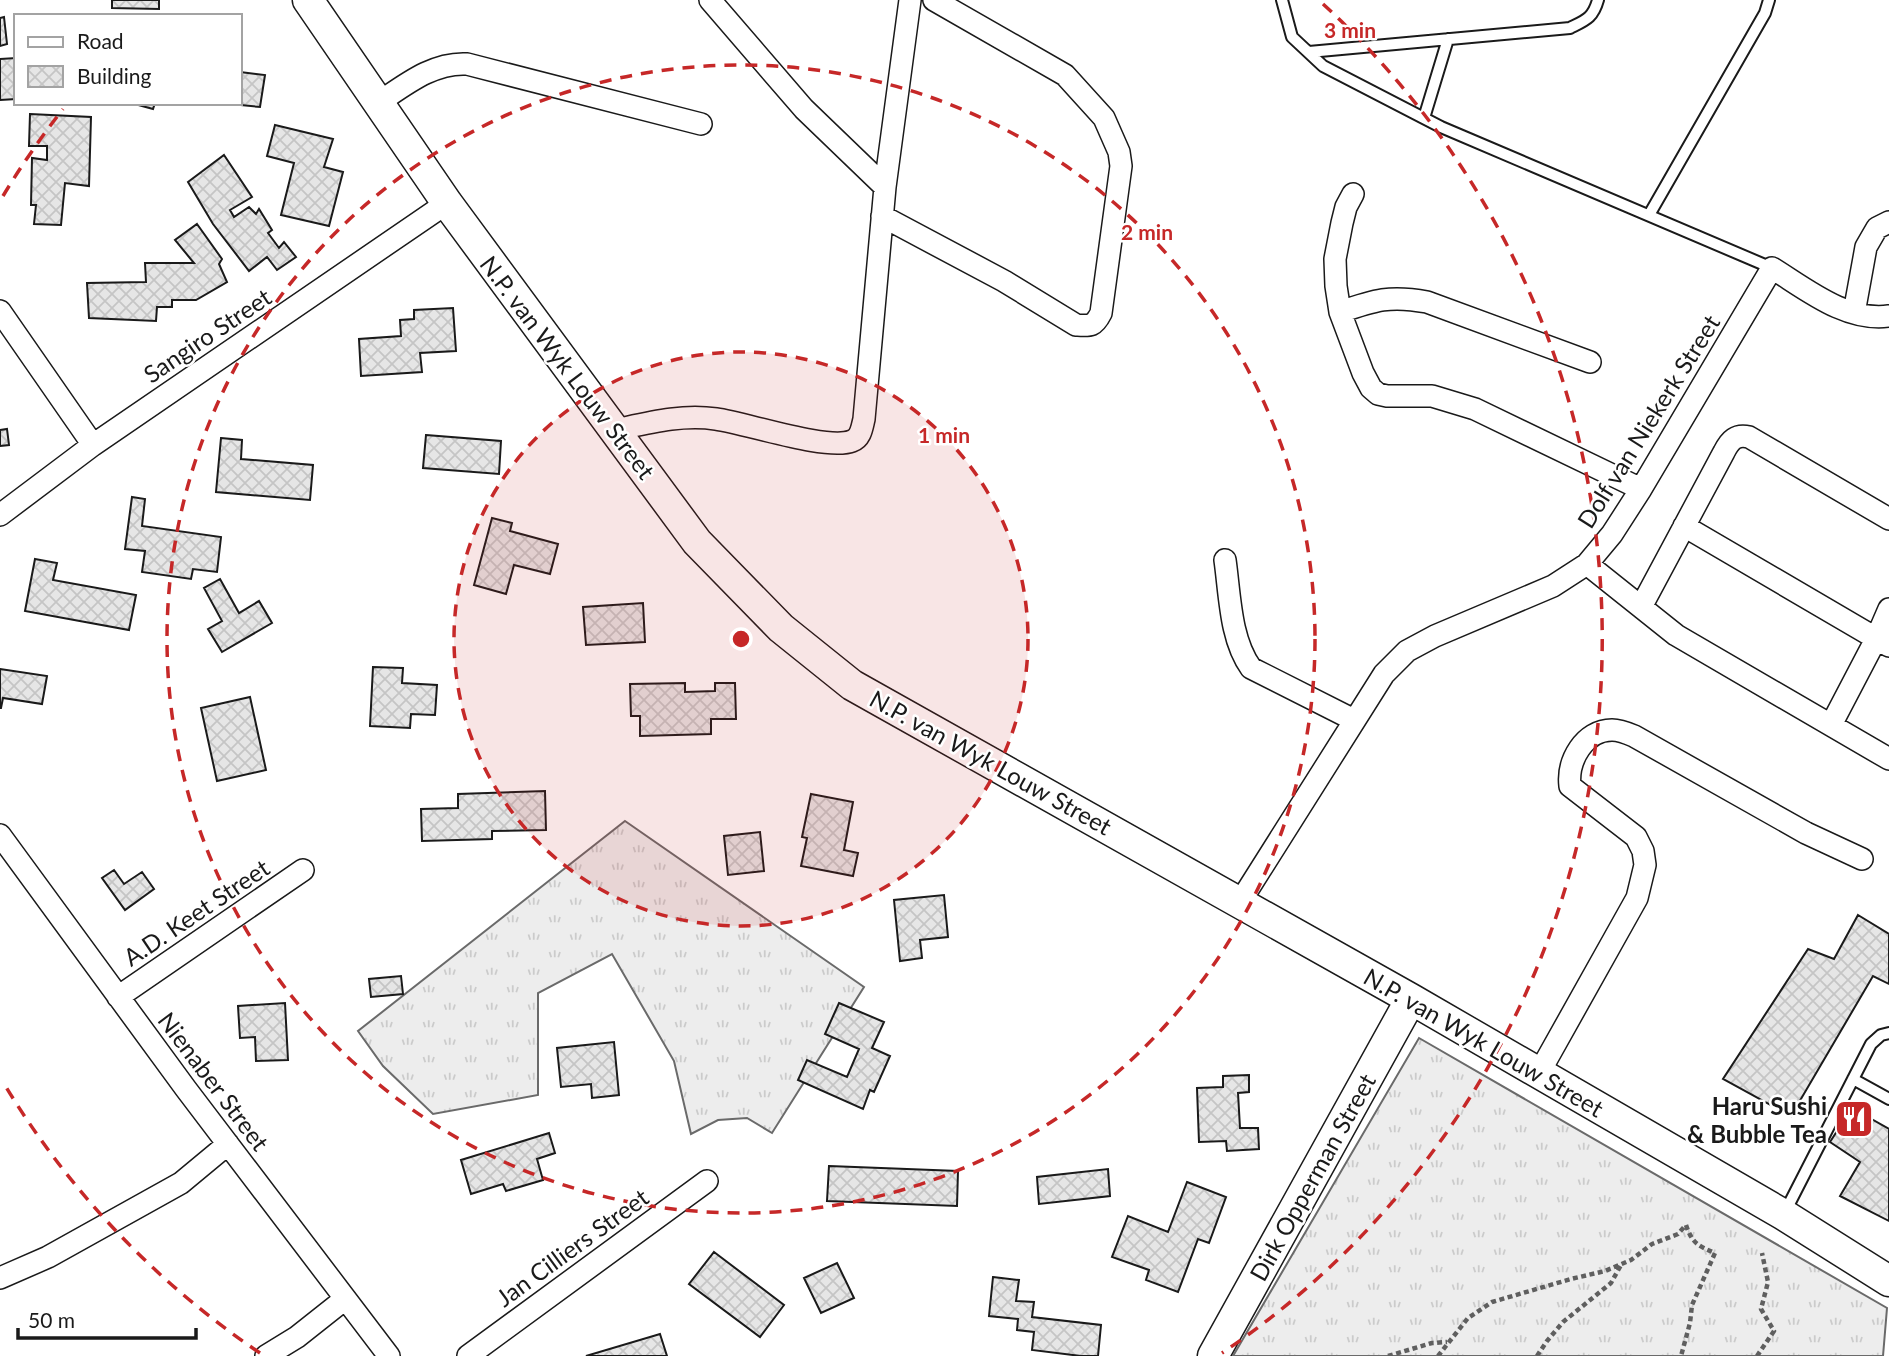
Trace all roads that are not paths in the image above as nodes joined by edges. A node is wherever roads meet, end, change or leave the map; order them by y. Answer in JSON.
{"nodes":[{"id":1,"x":308,"y":0,"type":"edge"},
{"id":2,"x":710,"y":0,"type":"edge"},
{"id":3,"x":910,"y":0,"type":"edge"},
{"id":4,"x":934,"y":0,"type":"edge"},
{"id":5,"x":1282,"y":0,"type":"edge"},
{"id":6,"x":1598,"y":0,"type":"edge"},
{"id":7,"x":1769,"y":0,"type":"edge"},
{"id":8,"x":1448,"y":39,"type":"junction"},
{"id":9,"x":1308,"y":52,"type":"junction"},
{"id":10,"x":378,"y":103,"type":"junction"},
{"id":11,"x":1424,"y":118,"type":"junction"},
{"id":12,"x":701,"y":124,"type":"dead end"},
{"id":13,"x":885,"y":187,"type":"junction"},
{"id":14,"x":1353,"y":194,"type":"dead end"},
{"id":15,"x":447,"y":203,"type":"junction"},
{"id":16,"x":1649,"y":215,"type":"junction"},
{"id":17,"x":882,"y":216,"type":"junction"},
{"id":18,"x":1889,"y":222,"type":"edge"},
{"id":19,"x":1772,"y":268,"type":"junction"},
{"id":20,"x":0,"y":311,"type":"edge"},
{"id":21,"x":1340,"y":312,"type":"junction"},
{"id":22,"x":1854,"y":313,"type":"junction"},
{"id":23,"x":1889,"y":316,"type":"edge"},
{"id":24,"x":1590,"y":362,"type":"dead end"},
{"id":25,"x":615,"y":430,"type":"junction"},
{"id":26,"x":93,"y":444,"type":"junction"},
{"id":27,"x":1642,"y":489,"type":"junction"},
{"id":28,"x":0,"y":515,"type":"edge"},
{"id":29,"x":1889,"y":519,"type":"edge"},
{"id":30,"x":1684,"y":526,"type":"junction"},
{"id":31,"x":1225,"y":560,"type":"dead end"},
{"id":32,"x":1587,"y":564,"type":"junction"},
{"id":33,"x":1641,"y":607,"type":"junction"},
{"id":34,"x":1889,"y":609,"type":"edge"},
{"id":35,"x":1883,"y":642,"type":"edge"},
{"id":36,"x":1354,"y":720,"type":"junction"},
{"id":37,"x":1831,"y":725,"type":"junction"},
{"id":38,"x":1889,"y":759,"type":"edge"},
{"id":39,"x":0,"y":835,"type":"edge"},
{"id":40,"x":1862,"y":859,"type":"dead end"},
{"id":41,"x":303,"y":870,"type":"dead end"},
{"id":42,"x":1240,"y":902,"type":"junction"},
{"id":43,"x":118,"y":997,"type":"junction"},
{"id":44,"x":1411,"y":999,"type":"junction"},
{"id":45,"x":1889,"y":1033,"type":"edge"},
{"id":46,"x":1539,"y":1073,"type":"junction"},
{"id":47,"x":1853,"y":1080,"type":"junction"},
{"id":48,"x":1889,"y":1099,"type":"edge"},
{"id":49,"x":228,"y":1144,"type":"junction"},
{"id":50,"x":707,"y":1181,"type":"dead end"},
{"id":51,"x":1784,"y":1215,"type":"junction"},
{"id":52,"x":0,"y":1278,"type":"edge"},
{"id":53,"x":1889,"y":1281,"type":"edge"},
{"id":54,"x":345,"y":1299,"type":"junction"},
{"id":55,"x":266,"y":1356,"type":"edge"},
{"id":56,"x":389,"y":1356,"type":"edge"},
{"id":57,"x":468,"y":1356,"type":"edge"},
{"id":58,"x":1213,"y":1356,"type":"edge"}],
"edges":[{"from":1,"to":10,"type":"street","name":"N.P. van Wyk Louw Street"},
{"from":2,"to":13,"type":"street"},
{"from":3,"to":13,"type":"street"},
{"from":4,"to":17,"type":"street"},
{"from":5,"to":9,"type":"lane"},
{"from":6,"to":8,"type":"lane"},
{"from":7,"to":16,"type":"lane"},
{"from":8,"to":9,"type":"lane"},
{"from":8,"to":11,"type":"lane"},
{"from":9,"to":11,"type":"lane"},
{"from":10,"to":12,"type":"street"},
{"from":10,"to":15,"type":"street","name":"N.P. van Wyk Louw Street"},
{"from":11,"to":16,"type":"lane"},
{"from":13,"to":17,"type":"street"},
{"from":14,"to":21,"type":"street"},
{"from":15,"to":25,"type":"street","name":"N.P. van Wyk Louw Street"},
{"from":15,"to":26,"type":"street","name":"Sangiro Street"},
{"from":16,"to":19,"type":"lane"},
{"from":17,"to":25,"type":"street"},
{"from":18,"to":22,"type":"street"},
{"from":19,"to":22,"type":"street"},
{"from":19,"to":27,"type":"street","name":"Dolf van Niekerk Street"},
{"from":20,"to":26,"type":"street"},
{"from":21,"to":24,"type":"street"},
{"from":21,"to":27,"type":"street"},
{"from":22,"to":23,"type":"street"},
{"from":25,"to":42,"type":"street","name":"N.P. van Wyk Louw Street"},
{"from":26,"to":28,"type":"street","name":"Sangiro Street"},
{"from":27,"to":32,"type":"street","name":"Dolf van Niekerk Street"},
{"from":29,"to":30,"type":"street"},
{"from":30,"to":33,"type":"street"},
{"from":30,"to":35,"type":"street"},
{"from":31,"to":36,"type":"street"},
{"from":32,"to":33,"type":"street"},
{"from":32,"to":36,"type":"street","name":"Dolf van Niekerk Street"},
{"from":33,"to":37,"type":"street"},
{"from":34,"to":35,"type":"street"},
{"from":35,"to":37,"type":"street"},
{"from":36,"to":42,"type":"street","name":"Dolf van Niekerk Street"},
{"from":37,"to":38,"type":"street"},
{"from":39,"to":43,"type":"street","name":"Nienaber Street"},
{"from":40,"to":46,"type":"street"},
{"from":41,"to":43,"type":"street","name":"A.D. Keet Street"},
{"from":42,"to":44,"type":"street","name":"N.P. van Wyk Louw Street"},
{"from":43,"to":49,"type":"street","name":"Nienaber Street"},
{"from":44,"to":46,"type":"street","name":"N.P. van Wyk Louw Street"},
{"from":44,"to":58,"type":"street","name":"Dirk Opperman Street"},
{"from":45,"to":47,"type":"lane"},
{"from":46,"to":51,"type":"street","name":"N.P. van Wyk Louw Street"},
{"from":47,"to":48,"type":"lane"},
{"from":47,"to":51,"type":"lane"},
{"from":49,"to":52,"type":"street"},
{"from":49,"to":54,"type":"street","name":"Nienaber Street"},
{"from":50,"to":57,"type":"street","name":"Jan Cilliers Street"},
{"from":51,"to":53,"type":"street","name":"N.P. van Wyk Louw Street"},
{"from":54,"to":55,"type":"street"},
{"from":54,"to":56,"type":"street","name":"Nienaber Street"}]}
